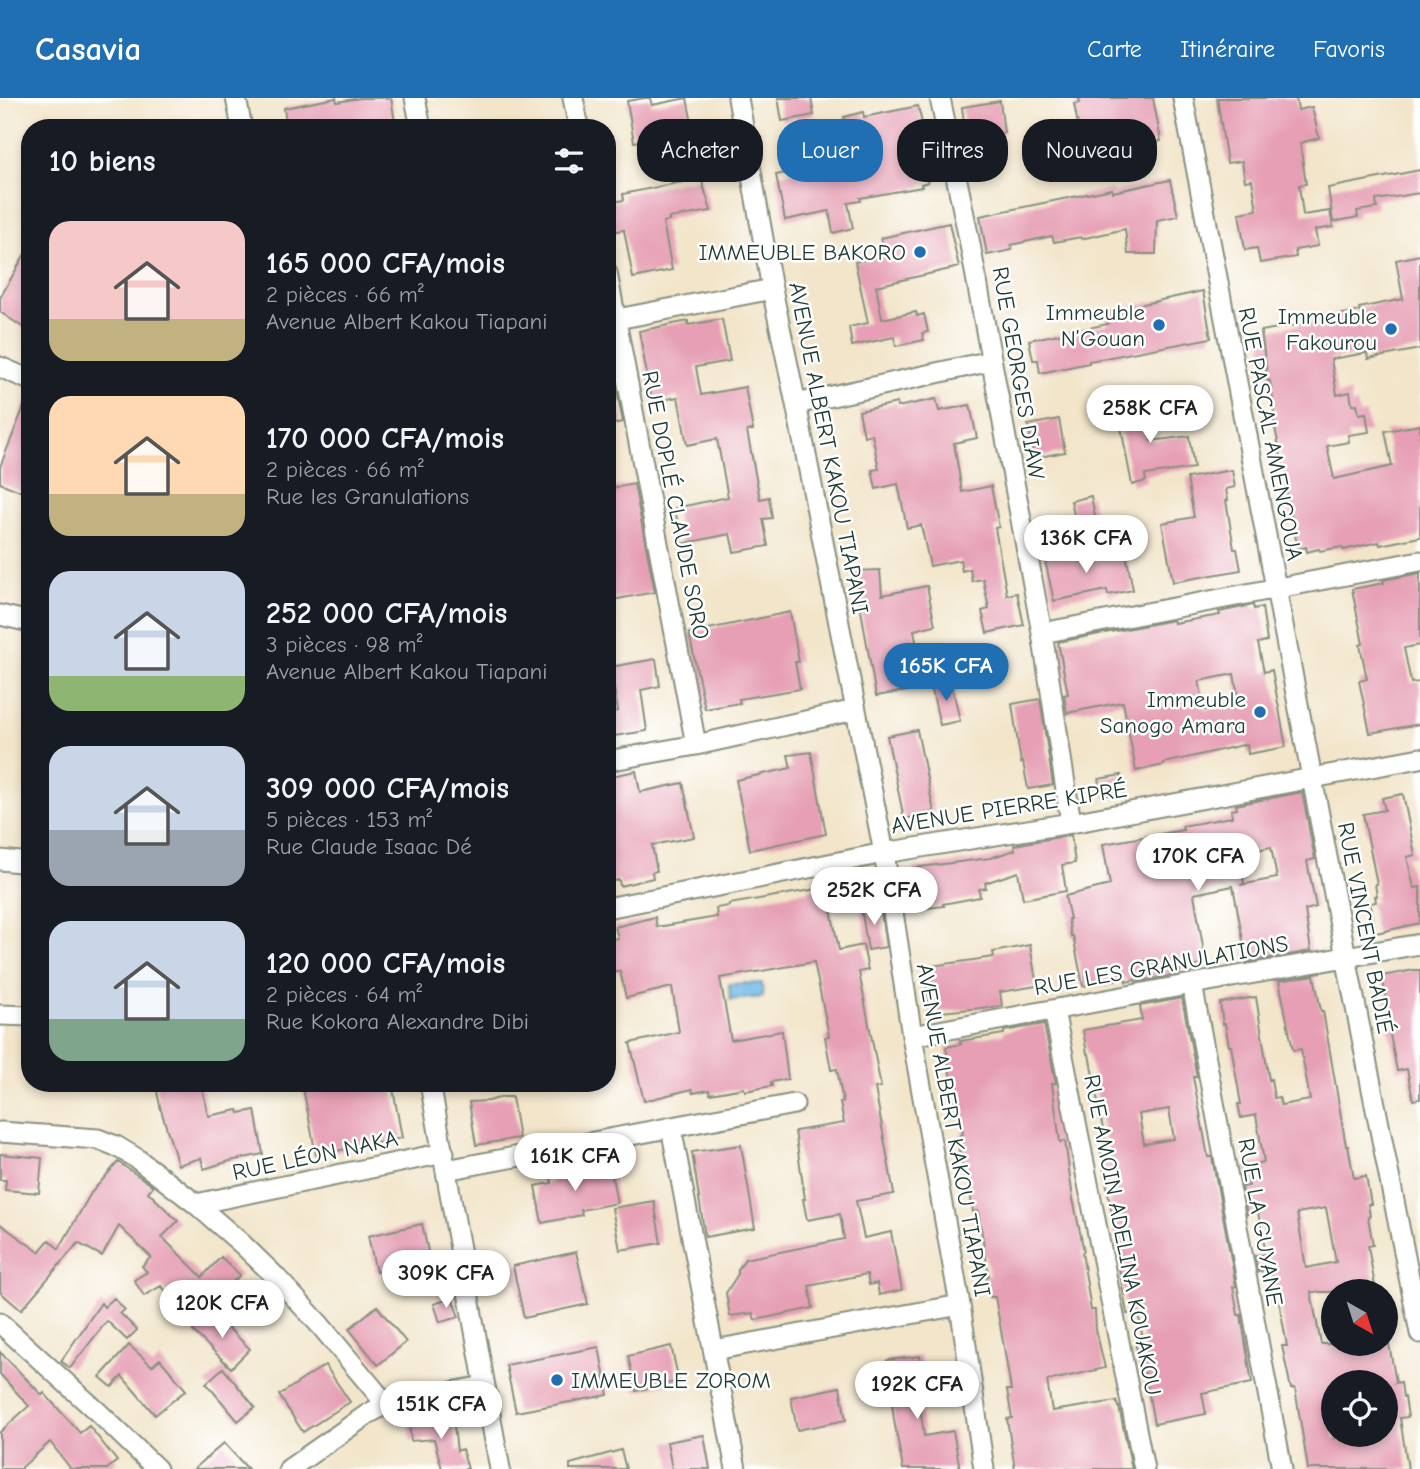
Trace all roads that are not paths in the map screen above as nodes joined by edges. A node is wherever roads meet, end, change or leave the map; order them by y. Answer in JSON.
{"nodes":[{"id":1,"x":236,"y":98,"type":"edge"},
{"id":2,"x":415,"y":98,"type":"edge"},
{"id":3,"x":573,"y":98,"type":"edge"},
{"id":4,"x":738,"y":98,"type":"edge"},
{"id":5,"x":940,"y":98,"type":"edge"},
{"id":6,"x":1183,"y":98,"type":"edge"},
{"id":7,"x":240,"y":119,"type":"edge"},
{"id":8,"x":419,"y":119,"type":"edge"},
{"id":9,"x":577,"y":119,"type":"edge"},
{"id":10,"x":772,"y":289,"type":"junction"},
{"id":11,"x":616,"y":319,"type":"edge"},
{"id":12,"x":616,"y":340,"type":"edge"},
{"id":13,"x":991,"y":361,"type":"junction"},
{"id":14,"x":0,"y":367,"type":"edge"},
{"id":15,"x":21,"y":376,"type":"edge"},
{"id":16,"x":796,"y":404,"type":"junction"},
{"id":17,"x":1420,"y":561,"type":"edge"},
{"id":18,"x":1275,"y":588,"type":"junction"},
{"id":19,"x":0,"y":615,"type":"edge"},
{"id":20,"x":21,"y":620,"type":"edge"},
{"id":21,"x":1042,"y":633,"type":"junction"},
{"id":22,"x":855,"y":710,"type":"junction"},
{"id":23,"x":696,"y":745,"type":"junction"},
{"id":24,"x":1420,"y":758,"type":"edge"},
{"id":25,"x":616,"y":759,"type":"edge"},
{"id":26,"x":1313,"y":778,"type":"junction"},
{"id":27,"x":1071,"y":823,"type":"junction"},
{"id":28,"x":884,"y":853,"type":"junction"},
{"id":29,"x":0,"y":860,"type":"edge"},
{"id":30,"x":21,"y":862,"type":"edge"},
{"id":31,"x":616,"y":906,"type":"edge"},
{"id":32,"x":1420,"y":944,"type":"edge"},
{"id":33,"x":1346,"y":957,"type":"junction"},
{"id":34,"x":1192,"y":984,"type":"junction"},
{"id":35,"x":1054,"y":1010,"type":"junction"},
{"id":36,"x":0,"y":1015,"type":"edge"},
{"id":37,"x":21,"y":1016,"type":"edge"},
{"id":38,"x":912,"y":1037,"type":"junction"},
{"id":39,"x":432,"y":1092,"type":"edge"},
{"id":40,"x":794,"y":1104,"type":"dead end"},
{"id":41,"x":671,"y":1126,"type":"junction"},
{"id":42,"x":0,"y":1132,"type":"edge"},
{"id":43,"x":445,"y":1162,"type":"junction"},
{"id":44,"x":196,"y":1204,"type":"junction"},
{"id":45,"x":960,"y":1305,"type":"junction"},
{"id":46,"x":0,"y":1323,"type":"edge"},
{"id":47,"x":1420,"y":1333,"type":"edge"},
{"id":48,"x":714,"y":1350,"type":"junction"},
{"id":49,"x":484,"y":1386,"type":"junction"},
{"id":50,"x":386,"y":1404,"type":"junction"},
{"id":51,"x":157,"y":1469,"type":"edge"},
{"id":52,"x":289,"y":1469,"type":"edge"},
{"id":53,"x":500,"y":1469,"type":"edge"},
{"id":54,"x":736,"y":1469,"type":"edge"},
{"id":55,"x":984,"y":1469,"type":"edge"},
{"id":56,"x":1144,"y":1469,"type":"edge"},
{"id":57,"x":1282,"y":1469,"type":"edge"}],
"edges":[{"from":1,"to":7,"type":"street"},
{"from":2,"to":8,"type":"street"},
{"from":3,"to":9,"type":"street"},
{"from":4,"to":10,"type":"street","name":"AVENUE ALBERT KAKOU TIAPANI"},
{"from":5,"to":13,"type":"street","name":"RUE GEORGES DIAW"},
{"from":6,"to":18,"type":"street","name":"RUE PASCAL AMENGOUA"},
{"from":10,"to":11,"type":"street"},
{"from":10,"to":16,"type":"street","name":"AVENUE ALBERT KAKOU TIAPANI"},
{"from":12,"to":23,"type":"street","name":"RUE DOPLÉ CLAUDE SORO"},
{"from":13,"to":16,"type":"street"},
{"from":13,"to":21,"type":"street","name":"RUE GEORGES DIAW"},
{"from":14,"to":15,"type":"street"},
{"from":16,"to":22,"type":"street","name":"AVENUE ALBERT KAKOU TIAPANI"},
{"from":17,"to":18,"type":"street"},
{"from":18,"to":21,"type":"street"},
{"from":18,"to":26,"type":"street","name":"RUE PASCAL AMENGOUA"},
{"from":19,"to":20,"type":"street"},
{"from":21,"to":27,"type":"street","name":"RUE GEORGES DIAW"},
{"from":22,"to":23,"type":"street"},
{"from":22,"to":28,"type":"street","name":"AVENUE ALBERT KAKOU TIAPANI"},
{"from":23,"to":25,"type":"street"},
{"from":24,"to":26,"type":"street","name":"AVENUE PIERRE KIPRÉ"},
{"from":26,"to":27,"type":"street","name":"AVENUE PIERRE KIPRÉ"},
{"from":26,"to":33,"type":"street","name":"RUE VINCENT BADIÉ"},
{"from":27,"to":28,"type":"street","name":"AVENUE PIERRE KIPRÉ"},
{"from":28,"to":31,"type":"street","name":"AVENUE PIERRE KIPRÉ"},
{"from":28,"to":38,"type":"street","name":"AVENUE ALBERT KAKOU TIAPANI"},
{"from":29,"to":30,"type":"street"},
{"from":32,"to":33,"type":"street","name":"RUE LES GRANULATIONS"},
{"from":33,"to":34,"type":"street","name":"RUE LES GRANULATIONS"},
{"from":33,"to":47,"type":"street","name":"RUE VINCENT BADIÉ"},
{"from":34,"to":35,"type":"street","name":"RUE LES GRANULATIONS"},
{"from":34,"to":57,"type":"street","name":"RUE LA GUYANE"},
{"from":35,"to":38,"type":"street","name":"RUE LES GRANULATIONS"},
{"from":35,"to":56,"type":"street","name":"RUE AMOIN ADELINA KOUAKOU"},
{"from":36,"to":37,"type":"street"},
{"from":38,"to":45,"type":"street","name":"AVENUE ALBERT KAKOU TIAPANI"},
{"from":39,"to":43,"type":"street"},
{"from":40,"to":41,"type":"street","name":"RUE LÉON NAKA"},
{"from":41,"to":43,"type":"street","name":"RUE LÉON NAKA"},
{"from":41,"to":48,"type":"street"},
{"from":42,"to":44,"type":"street"},
{"from":43,"to":44,"type":"street","name":"RUE LÉON NAKA"},
{"from":43,"to":49,"type":"street"},
{"from":44,"to":50,"type":"street"},
{"from":45,"to":48,"type":"street"},
{"from":45,"to":55,"type":"street","name":"AVENUE ALBERT KAKOU TIAPANI"},
{"from":46,"to":51,"type":"street"},
{"from":48,"to":54,"type":"street"},
{"from":49,"to":50,"type":"street"},
{"from":49,"to":53,"type":"street"},
{"from":50,"to":52,"type":"street"}]}
